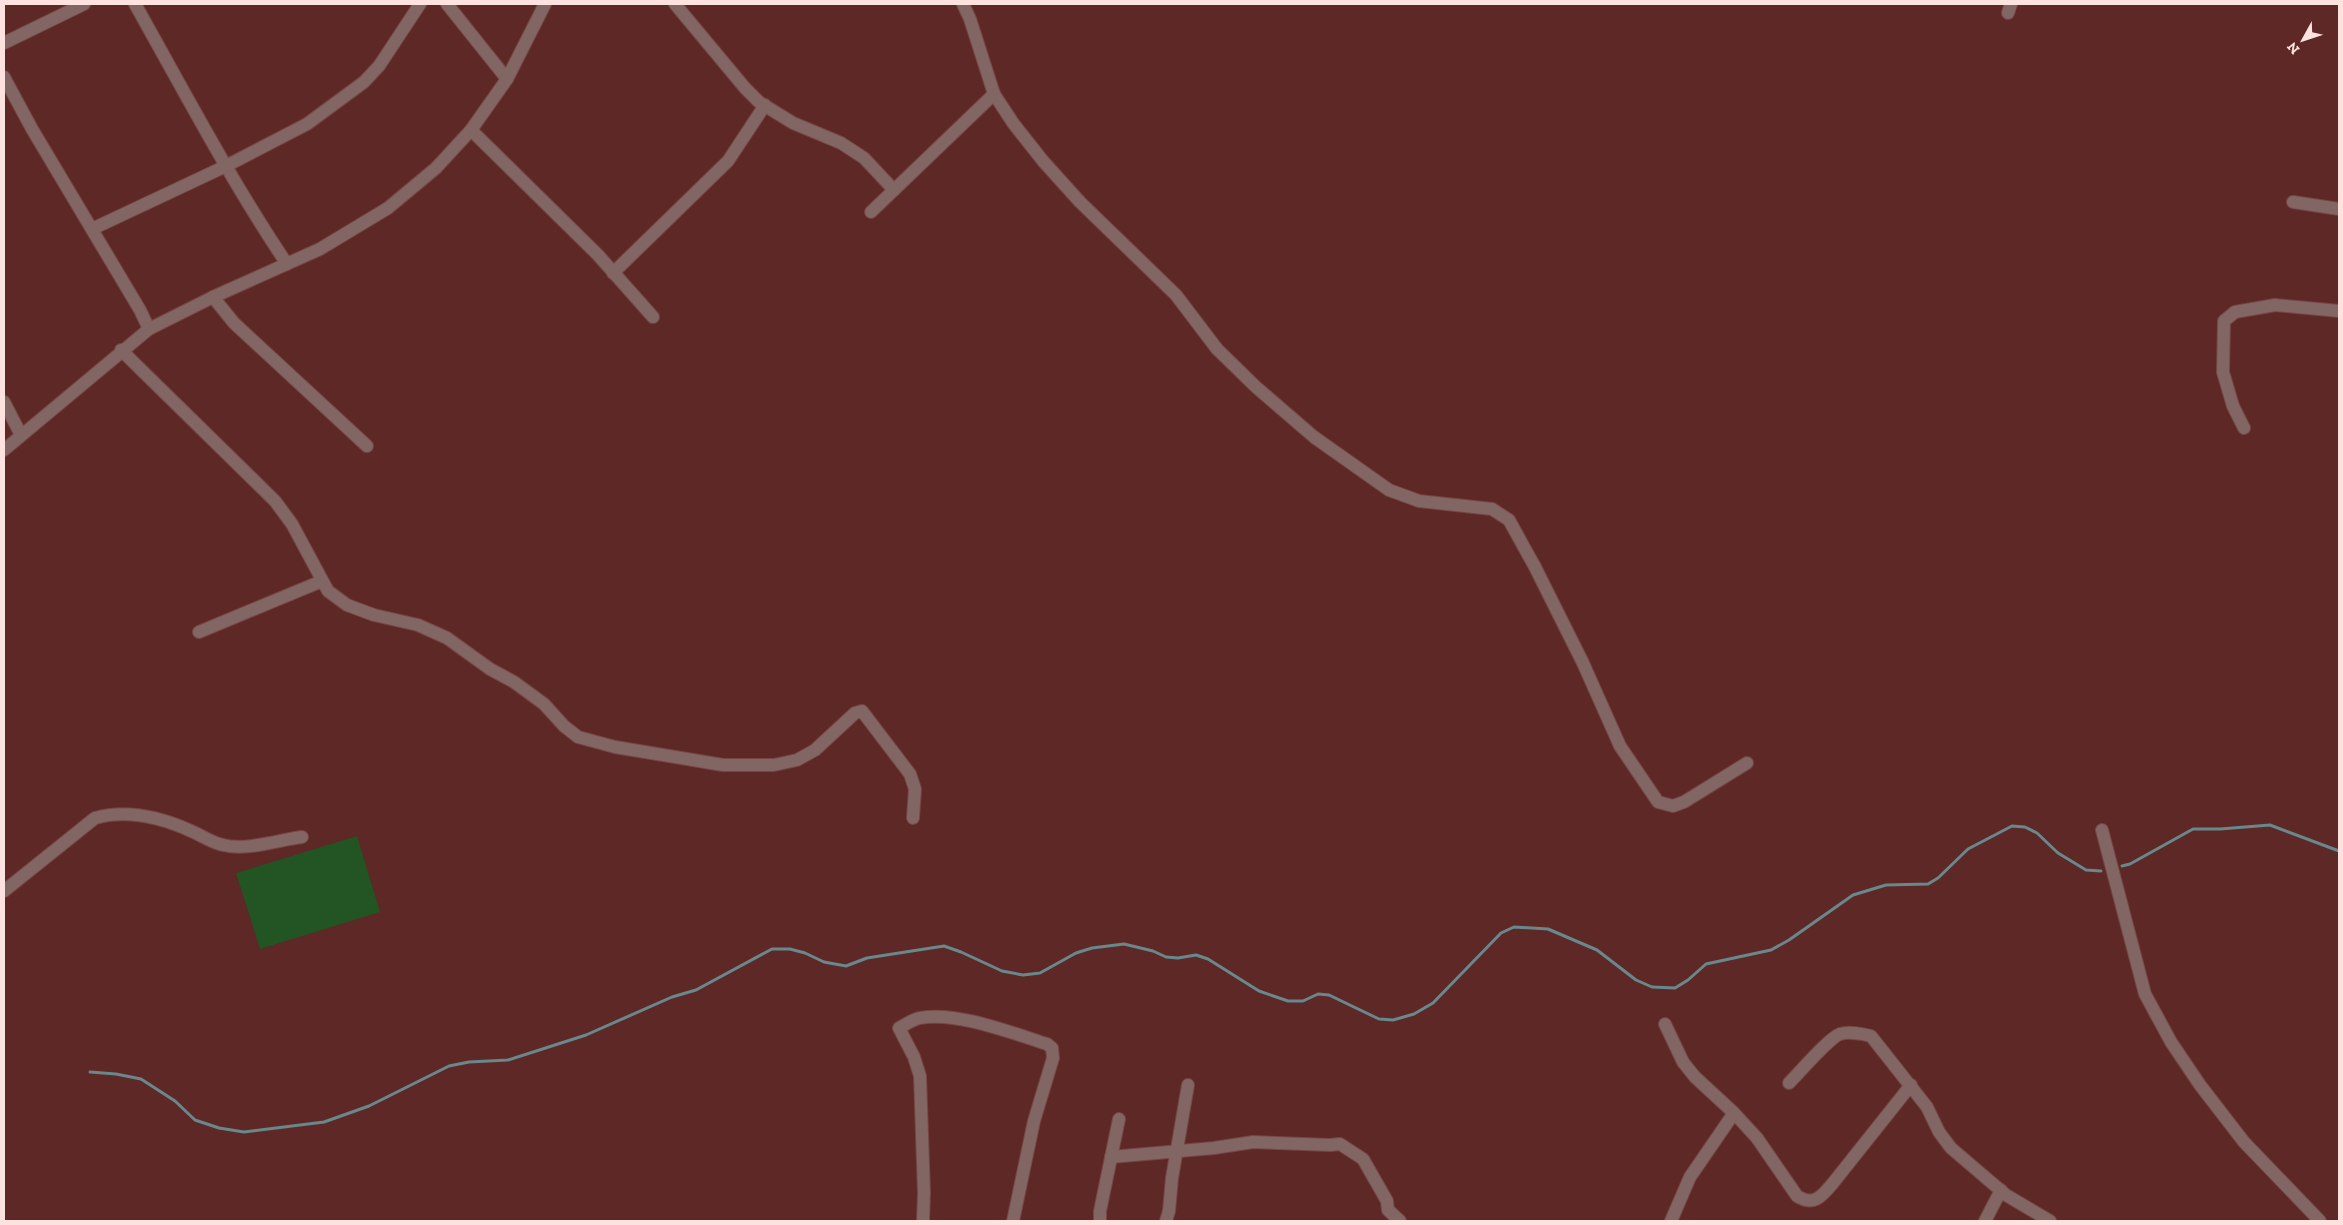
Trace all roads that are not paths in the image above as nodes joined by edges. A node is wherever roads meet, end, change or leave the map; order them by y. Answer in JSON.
{"nodes":[{"id":1,"x":84,"y":4,"type":"edge"},
{"id":2,"x":135,"y":4,"type":"edge"},
{"id":3,"x":420,"y":4,"type":"edge"},
{"id":4,"x":447,"y":4,"type":"edge"},
{"id":5,"x":545,"y":4,"type":"edge"},
{"id":6,"x":675,"y":4,"type":"edge"},
{"id":7,"x":963,"y":4,"type":"edge"},
{"id":8,"x":4,"y":43,"type":"edge"},
{"id":9,"x":4,"y":77,"type":"edge"},
{"id":10,"x":507,"y":79,"type":"junction"},
{"id":11,"x":994,"y":94,"type":"junction"},
{"id":12,"x":765,"y":105,"type":"junction"},
{"id":13,"x":471,"y":130,"type":"junction"},
{"id":14,"x":226,"y":166,"type":"junction"},
{"id":15,"x":894,"y":190,"type":"junction"},
{"id":16,"x":2293,"y":202,"type":"dead end"},
{"id":17,"x":2339,"y":209,"type":"edge"},
{"id":18,"x":871,"y":212,"type":"dead end"},
{"id":19,"x":92,"y":230,"type":"junction"},
{"id":20,"x":287,"y":264,"type":"junction"},
{"id":21,"x":614,"y":273,"type":"junction"},
{"id":22,"x":213,"y":297,"type":"junction"},
{"id":23,"x":2339,"y":311,"type":"edge"},
{"id":24,"x":654,"y":317,"type":"dead end"},
{"id":25,"x":149,"y":329,"type":"junction"},
{"id":26,"x":121,"y":350,"type":"junction"},
{"id":27,"x":4,"y":402,"type":"edge"},
{"id":28,"x":2244,"y":428,"type":"dead end"},
{"id":29,"x":21,"y":435,"type":"junction"},
{"id":30,"x":367,"y":446,"type":"dead end"},
{"id":31,"x":4,"y":450,"type":"edge"},
{"id":32,"x":322,"y":581,"type":"junction"},
{"id":33,"x":199,"y":632,"type":"dead end"},
{"id":34,"x":1748,"y":764,"type":"dead end"},
{"id":35,"x":913,"y":818,"type":"dead end"},
{"id":36,"x":2102,"y":830,"type":"dead end"},
{"id":37,"x":302,"y":837,"type":"dead end"},
{"id":38,"x":4,"y":891,"type":"edge"},
{"id":39,"x":1665,"y":1024,"type":"dead end"},
{"id":40,"x":1789,"y":1084,"type":"dead end"},
{"id":41,"x":1911,"y":1085,"type":"junction"},
{"id":42,"x":1188,"y":1086,"type":"dead end"},
{"id":43,"x":1734,"y":1113,"type":"junction"},
{"id":44,"x":1119,"y":1119,"type":"dead end"},
{"id":45,"x":1178,"y":1150,"type":"junction"},
{"id":46,"x":1111,"y":1157,"type":"junction"},
{"id":47,"x":2001,"y":1190,"type":"junction"},
{"id":48,"x":923,"y":1221,"type":"edge"},
{"id":49,"x":1013,"y":1221,"type":"edge"},
{"id":50,"x":1100,"y":1221,"type":"edge"},
{"id":51,"x":1166,"y":1221,"type":"edge"},
{"id":52,"x":1400,"y":1221,"type":"edge"},
{"id":53,"x":1671,"y":1221,"type":"edge"},
{"id":54,"x":1985,"y":1221,"type":"edge"},
{"id":55,"x":2050,"y":1221,"type":"edge"},
{"id":56,"x":2320,"y":1221,"type":"edge"}],
"edges":[{"from":1,"to":8,"type":"street"},
{"from":2,"to":14,"type":"street"},
{"from":3,"to":14,"type":"street"},
{"from":4,"to":10,"type":"street"},
{"from":5,"to":10,"type":"street"},
{"from":6,"to":12,"type":"street"},
{"from":7,"to":11,"type":"street"},
{"from":9,"to":19,"type":"street"},
{"from":10,"to":13,"type":"street"},
{"from":11,"to":15,"type":"street"},
{"from":11,"to":34,"type":"street"},
{"from":12,"to":15,"type":"street"},
{"from":12,"to":21,"type":"street"},
{"from":13,"to":20,"type":"street"},
{"from":13,"to":21,"type":"street"},
{"from":14,"to":19,"type":"street"},
{"from":14,"to":20,"type":"street"},
{"from":15,"to":18,"type":"street"},
{"from":16,"to":17,"type":"street"},
{"from":19,"to":25,"type":"street"},
{"from":20,"to":22,"type":"street"},
{"from":21,"to":24,"type":"street"},
{"from":22,"to":25,"type":"street"},
{"from":22,"to":30,"type":"street"},
{"from":23,"to":28,"type":"street"},
{"from":25,"to":26,"type":"street"},
{"from":26,"to":29,"type":"street"},
{"from":26,"to":32,"type":"street"},
{"from":27,"to":29,"type":"street"},
{"from":29,"to":31,"type":"street"},
{"from":32,"to":33,"type":"street"},
{"from":32,"to":35,"type":"street"},
{"from":36,"to":56,"type":"street"},
{"from":37,"to":38,"type":"street"},
{"from":39,"to":43,"type":"street"},
{"from":40,"to":41,"type":"street"},
{"from":41,"to":43,"type":"street"},
{"from":41,"to":47,"type":"street"},
{"from":42,"to":45,"type":"street"},
{"from":43,"to":53,"type":"street"},
{"from":44,"to":46,"type":"street"},
{"from":45,"to":46,"type":"street"},
{"from":45,"to":51,"type":"street"},
{"from":45,"to":52,"type":"street"},
{"from":46,"to":50,"type":"street"},
{"from":47,"to":54,"type":"street"},
{"from":47,"to":55,"type":"street"},
{"from":48,"to":49,"type":"street"}]}
